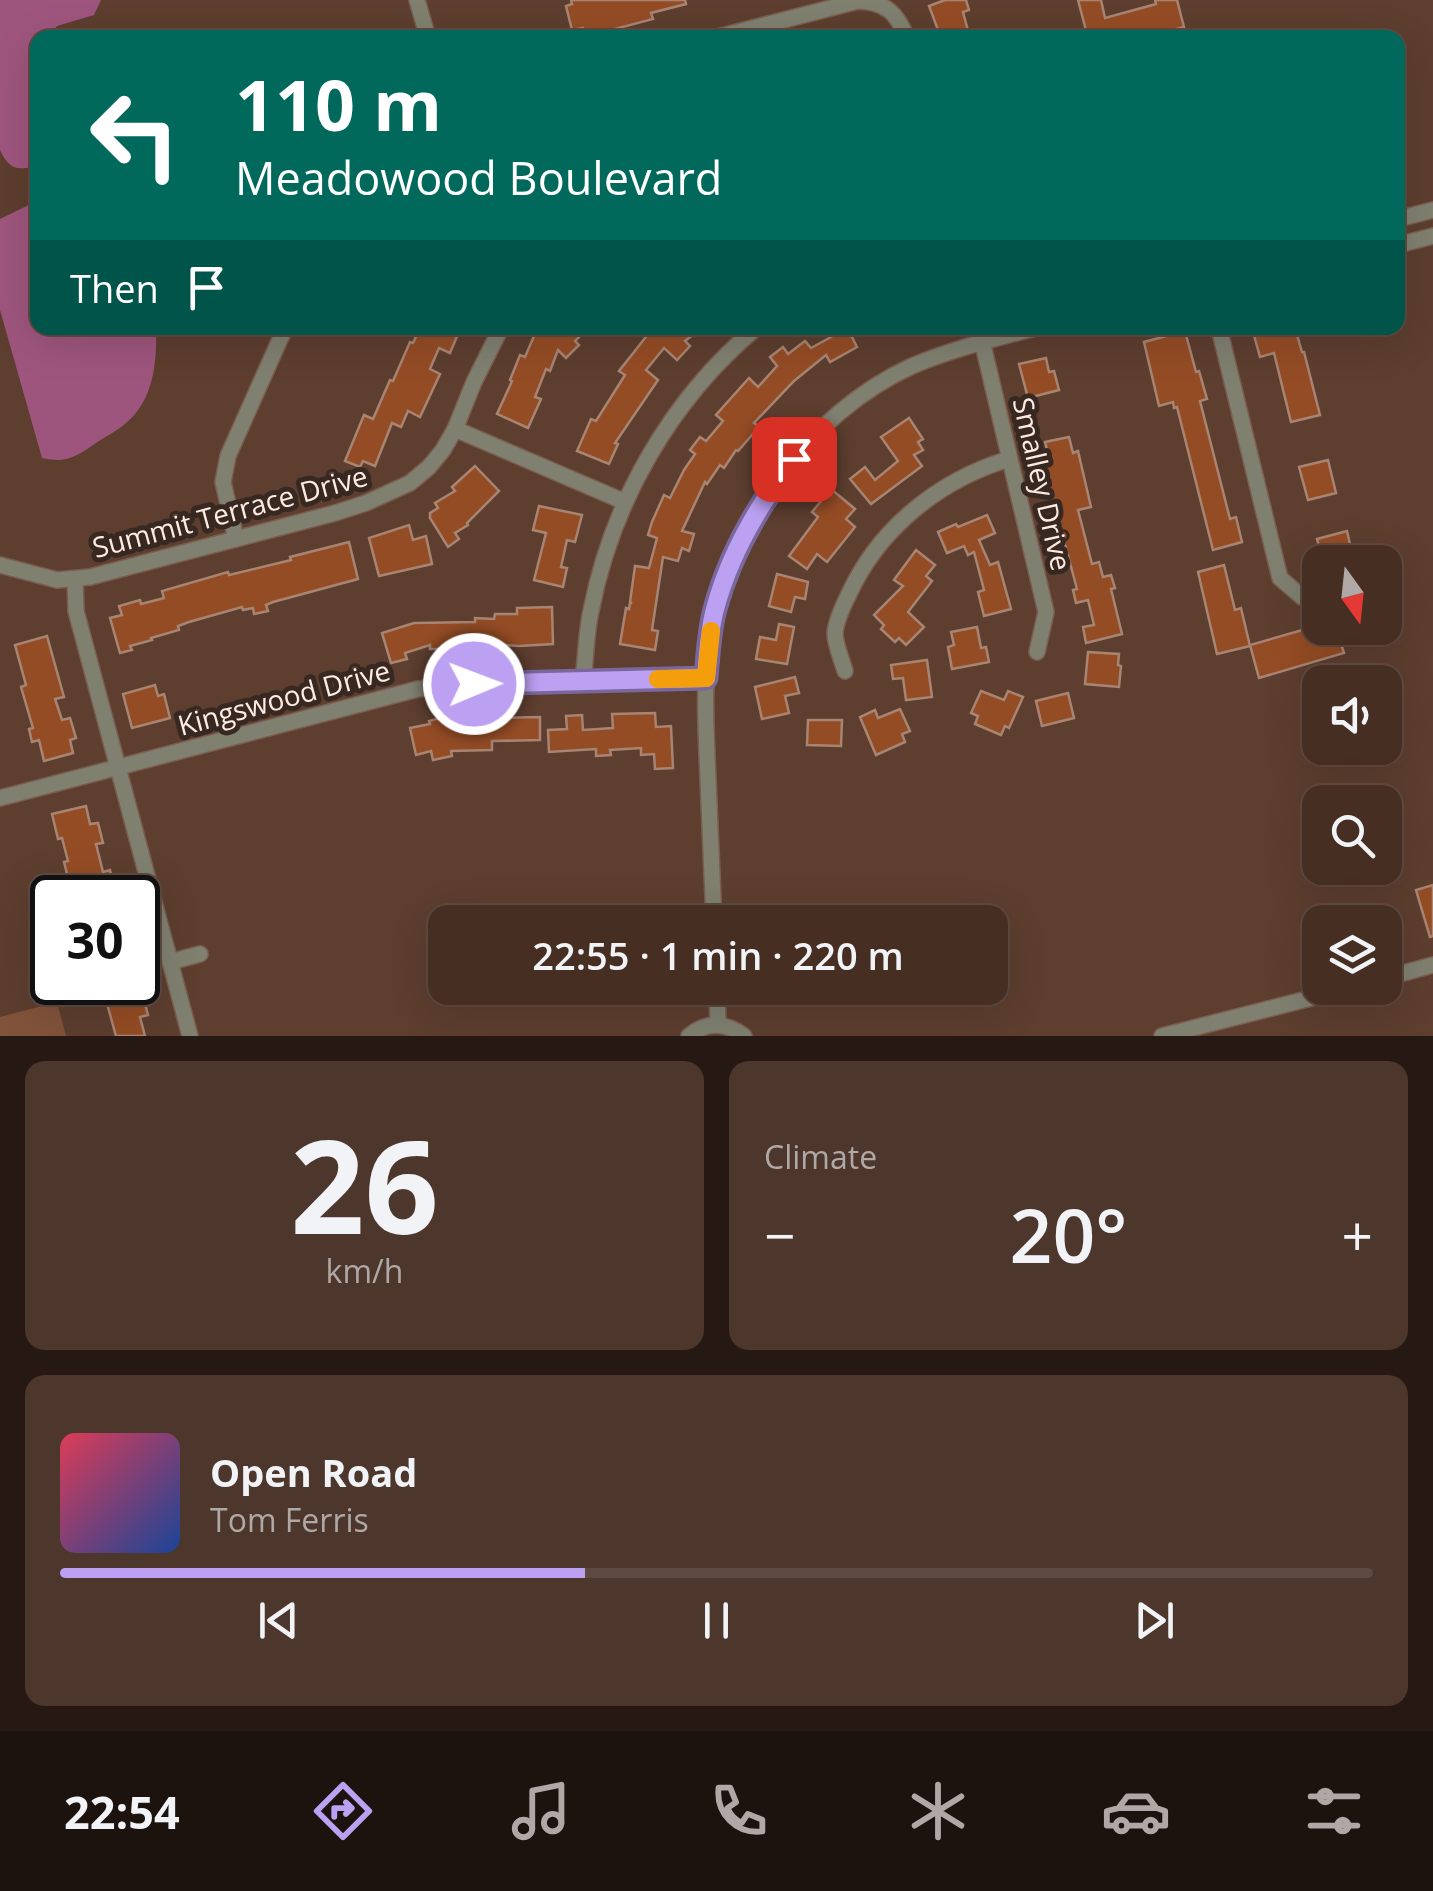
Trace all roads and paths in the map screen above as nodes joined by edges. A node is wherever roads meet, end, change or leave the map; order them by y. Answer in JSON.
{"nodes":[{"id":1,"x":418,"y":0,"type":"edge"},
{"id":2,"x":426,"y":30,"type":"edge"},
{"id":3,"x":744,"y":30,"type":"edge"},
{"id":4,"x":904,"y":30,"type":"edge"},
{"id":5,"x":1433,"y":210,"type":"edge"},
{"id":6,"x":1405,"y":217,"type":"edge"},
{"id":7,"x":1433,"y":236,"type":"edge"},
{"id":8,"x":1405,"y":243,"type":"edge"},
{"id":9,"x":282,"y":335,"type":"edge"},
{"id":10,"x":498,"y":335,"type":"edge"},
{"id":11,"x":748,"y":335,"type":"edge"},
{"id":12,"x":981,"y":335,"type":"edge"},
{"id":13,"x":1221,"y":335,"type":"edge"},
{"id":14,"x":455,"y":429,"type":"junction"},
{"id":15,"x":1009,"y":459,"type":"junction"},
{"id":16,"x":625,"y":502,"type":"junction"},
{"id":17,"x":236,"y":539,"type":"junction"},
{"id":18,"x":0,"y":565,"type":"edge"},
{"id":19,"x":75,"y":579,"type":"junction"},
{"id":20,"x":1302,"y":596,"type":"edge"},
{"id":21,"x":1037,"y":652,"type":"dead end"},
{"id":22,"x":845,"y":671,"type":"dead end"},
{"id":23,"x":706,"y":678,"type":"junction"},
{"id":24,"x":583,"y":680,"type":"junction"},
{"id":25,"x":118,"y":769,"type":"junction"},
{"id":26,"x":0,"y":798,"type":"edge"},
{"id":27,"x":713,"y":905,"type":"edge"},
{"id":28,"x":200,"y":954,"type":"dead end"},
{"id":29,"x":170,"y":962,"type":"junction"},
{"id":30,"x":1433,"y":966,"type":"edge"},
{"id":31,"x":1402,"y":974,"type":"edge"},
{"id":32,"x":1302,"y":1000,"type":"edge"},
{"id":33,"x":717,"y":1005,"type":"edge"},
{"id":34,"x":718,"y":1024,"type":"junction"},
{"id":35,"x":190,"y":1036,"type":"edge"},
{"id":36,"x":689,"y":1036,"type":"edge"},
{"id":37,"x":744,"y":1036,"type":"edge"},
{"id":38,"x":1162,"y":1036,"type":"edge"}],
"edges":[{"from":1,"to":2,"type":"street"},
{"from":3,"to":4,"type":"street"},
{"from":5,"to":6,"type":"street"},
{"from":7,"to":8,"type":"street"},
{"from":9,"to":17,"type":"street"},
{"from":10,"to":14,"type":"street","name":"Summit Terrace Drive"},
{"from":11,"to":16,"type":"street"},
{"from":12,"to":15,"type":"street","name":"Smalley Drive"},
{"from":12,"to":23,"type":"street"},
{"from":13,"to":20,"type":"street"},
{"from":14,"to":16,"type":"street"},
{"from":14,"to":17,"type":"street","name":"Summit Terrace Drive"},
{"from":15,"to":21,"type":"street","name":"Smalley Drive"},
{"from":15,"to":22,"type":"street"},
{"from":16,"to":24,"type":"street"},
{"from":17,"to":19,"type":"street","name":"Summit Terrace Drive"},
{"from":18,"to":19,"type":"street","name":"Summit Terrace Drive"},
{"from":19,"to":25,"type":"street"},
{"from":23,"to":24,"type":"street","name":"Kingswood Drive"},
{"from":23,"to":27,"type":"street"},
{"from":24,"to":25,"type":"street","name":"Kingswood Drive"},
{"from":25,"to":26,"type":"street","name":"Kingswood Drive"},
{"from":25,"to":29,"type":"street"},
{"from":28,"to":29,"type":"street"},
{"from":29,"to":35,"type":"street"},
{"from":30,"to":31,"type":"street"},
{"from":32,"to":38,"type":"street"},
{"from":33,"to":34,"type":"street"},
{"from":34,"to":36,"type":"street"},
{"from":34,"to":37,"type":"street"}]}
